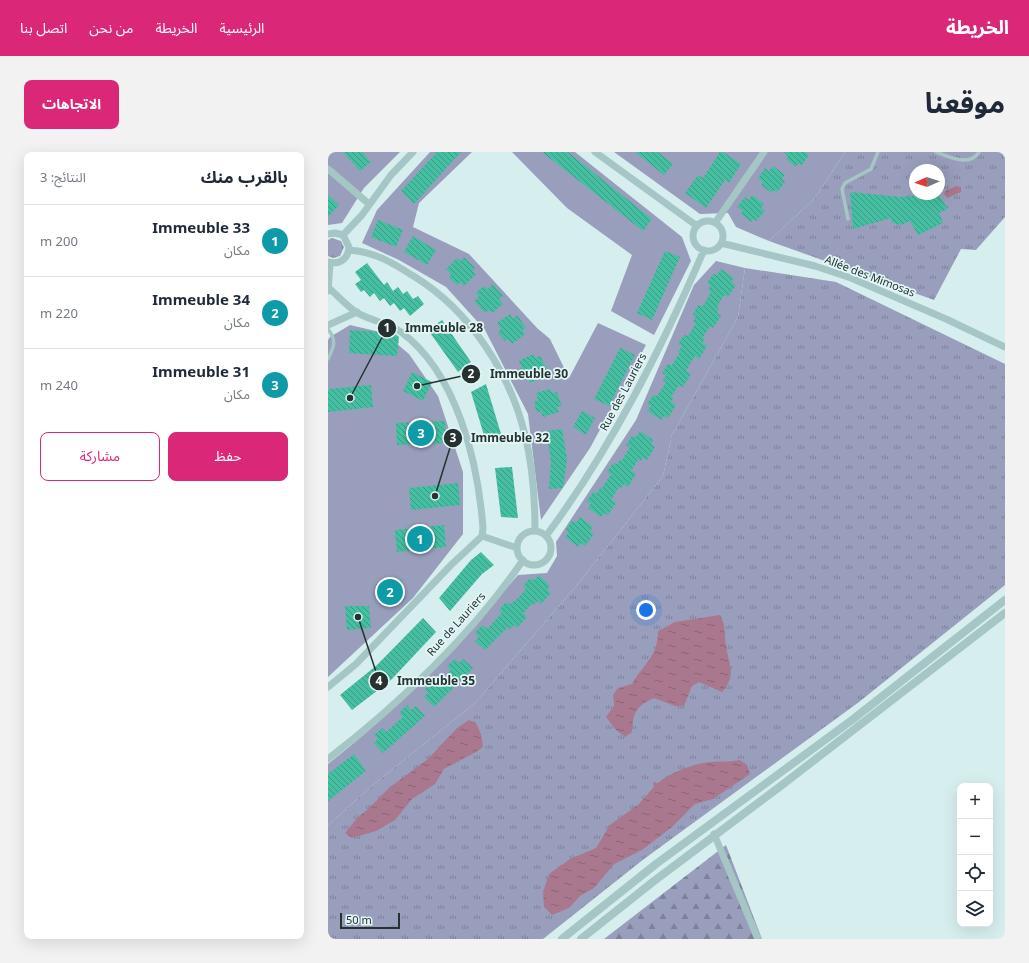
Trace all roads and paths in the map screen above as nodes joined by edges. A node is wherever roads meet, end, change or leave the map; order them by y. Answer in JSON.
{"nodes":[{"id":1,"x":413,"y":152,"type":"edge"},
{"id":2,"x":595,"y":152,"type":"edge"},
{"id":3,"x":764,"y":152,"type":"edge"},
{"id":4,"x":878,"y":152,"type":"edge"},
{"id":5,"x":936,"y":152,"type":"edge"},
{"id":6,"x":979,"y":152,"type":"edge"},
{"id":7,"x":328,"y":169,"type":"edge"},
{"id":8,"x":369,"y":204,"type":"junction"},
{"id":9,"x":848,"y":219,"type":"dead end"},
{"id":10,"x":715,"y":223,"type":"junction"},
{"id":11,"x":697,"y":226,"type":"junction"},
{"id":12,"x":328,"y":234,"type":"edge"},
{"id":13,"x":343,"y":236,"type":"junction"},
{"id":14,"x":721,"y":243,"type":"junction"},
{"id":15,"x":349,"y":250,"type":"junction"},
{"id":16,"x":704,"y":250,"type":"junction"},
{"id":17,"x":329,"y":262,"type":"edge"},
{"id":18,"x":328,"y":290,"type":"edge"},
{"id":19,"x":357,"y":312,"type":"junction"},
{"id":20,"x":328,"y":325,"type":"edge"},
{"id":21,"x":328,"y":328,"type":"edge"},
{"id":22,"x":1005,"y":347,"type":"edge"},
{"id":23,"x":328,"y":359,"type":"edge"},
{"id":24,"x":536,"y":531,"type":"junction"},
{"id":25,"x":482,"y":536,"type":"junction"},
{"id":26,"x":546,"y":536,"type":"junction"},
{"id":27,"x":518,"y":548,"type":"junction"},
{"id":28,"x":523,"y":560,"type":"junction"},
{"id":29,"x":1005,"y":600,"type":"edge"},
{"id":30,"x":1005,"y":613,"type":"edge"},
{"id":31,"x":328,"y":687,"type":"edge"},
{"id":32,"x":328,"y":760,"type":"edge"},
{"id":33,"x":714,"y":834,"type":"junction"},
{"id":34,"x":562,"y":939,"type":"edge"},
{"id":35,"x":581,"y":939,"type":"edge"},
{"id":36,"x":758,"y":939,"type":"edge"}],
"edges":[{"from":1,"to":8,"type":"street"},
{"from":2,"to":11,"type":"street"},
{"from":3,"to":10,"type":"street"},
{"from":4,"to":9,"type":"lane"},
{"from":5,"to":6,"type":"lane"},
{"from":7,"to":8,"type":"street"},
{"from":8,"to":13,"type":"street"},
{"from":10,"to":11,"type":"street"},
{"from":10,"to":14,"type":"street"},
{"from":11,"to":16,"type":"street"},
{"from":12,"to":13,"type":"street"},
{"from":13,"to":15,"type":"street"},
{"from":14,"to":16,"type":"street"},
{"from":14,"to":22,"type":"street","name":"Allée des Mimosas"},
{"from":15,"to":17,"type":"street"},
{"from":15,"to":24,"type":"street"},
{"from":16,"to":26,"type":"street","name":"Rue des Lauriers"},
{"from":17,"to":18,"type":"street"},
{"from":18,"to":19,"type":"street"},
{"from":19,"to":20,"type":"street"},
{"from":19,"to":25,"type":"street"},
{"from":21,"to":23,"type":"lane"},
{"from":24,"to":26,"type":"street"},
{"from":24,"to":27,"type":"street"},
{"from":25,"to":27,"type":"street"},
{"from":25,"to":31,"type":"street"},
{"from":26,"to":28,"type":"street"},
{"from":27,"to":28,"type":"street"},
{"from":28,"to":32,"type":"street","name":"Rue de Lauriers"},
{"from":29,"to":34,"type":"street"},
{"from":30,"to":33,"type":"street"},
{"from":33,"to":35,"type":"street"},
{"from":33,"to":36,"type":"street"}]}
